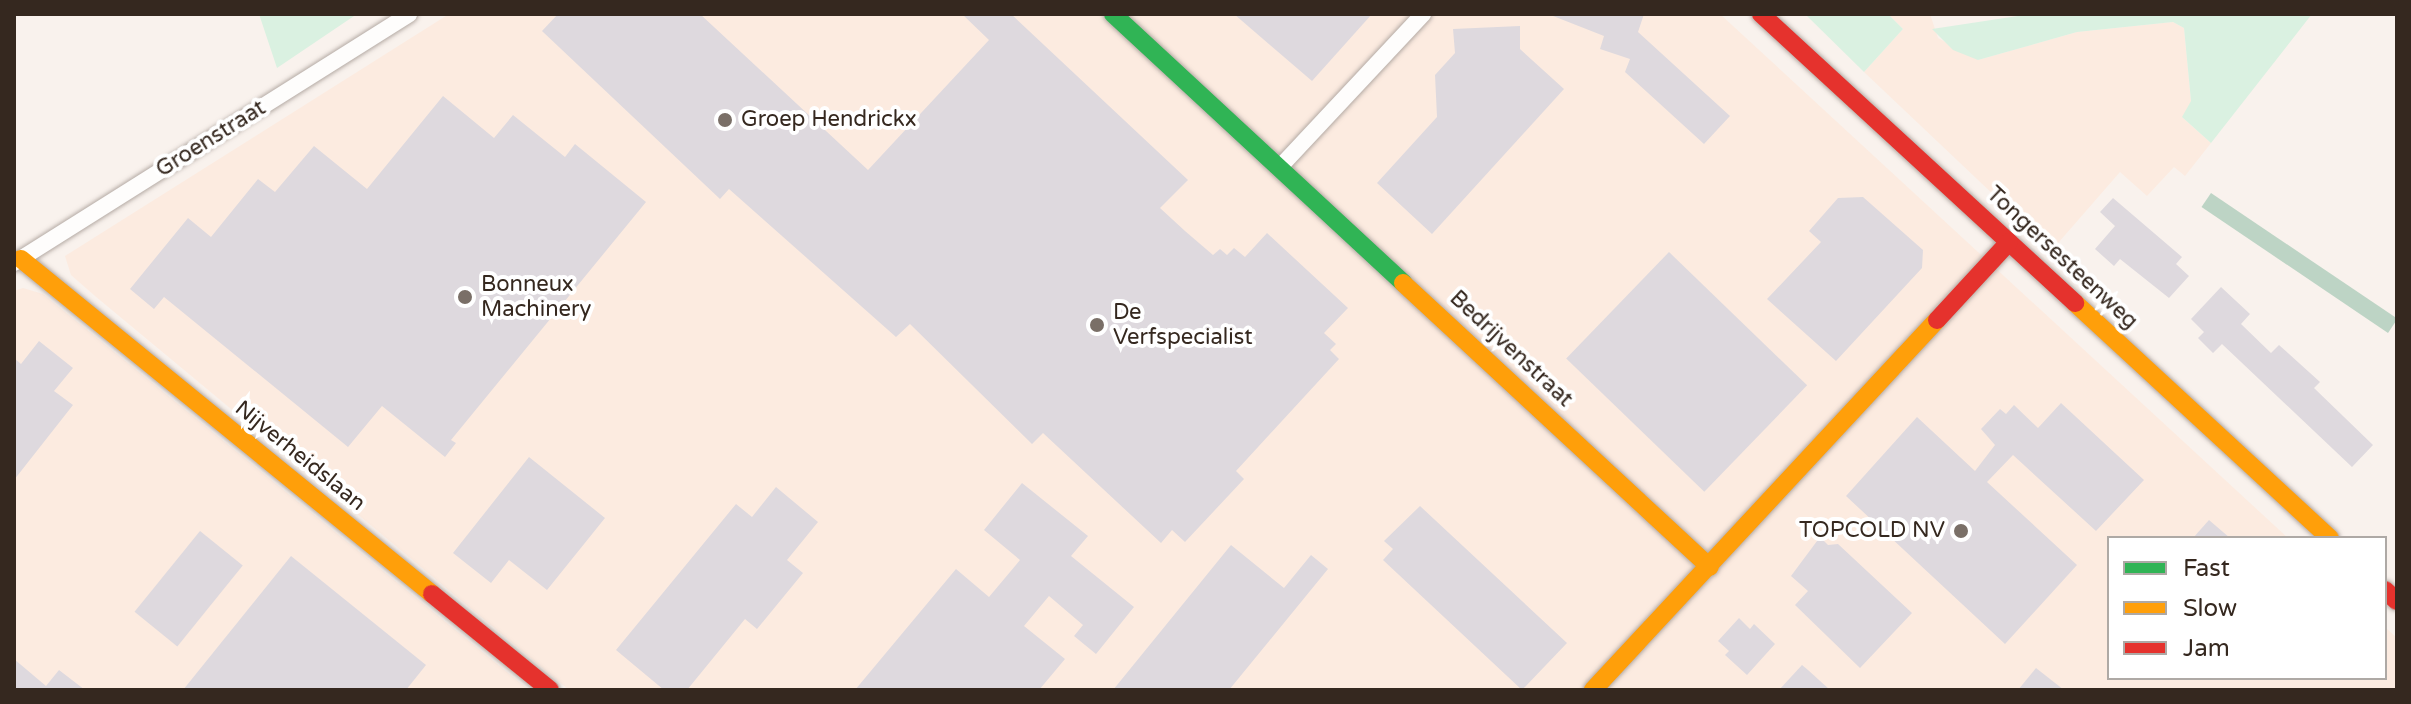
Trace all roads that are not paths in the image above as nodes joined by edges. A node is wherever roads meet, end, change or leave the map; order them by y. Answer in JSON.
{"nodes":[{"id":1,"x":409,"y":14,"type":"edge"},
{"id":2,"x":1113,"y":14,"type":"edge"},
{"id":3,"x":1423,"y":14,"type":"edge"},
{"id":4,"x":1761,"y":14,"type":"edge"},
{"id":5,"x":1279,"y":168,"type":"junction"},
{"id":6,"x":2009,"y":242,"type":"junction"},
{"id":7,"x":17,"y":261,"type":"edge"},
{"id":8,"x":2328,"y":536,"type":"edge"},
{"id":9,"x":1710,"y":567,"type":"junction"},
{"id":10,"x":550,"y":690,"type":"edge"},
{"id":11,"x":1593,"y":690,"type":"edge"}],
"edges":[{"from":1,"to":7,"type":"street","name":"Groenstraat"},
{"from":2,"to":5,"type":"street","name":"Bedrijvenstraat"},
{"from":3,"to":5,"type":"street"},
{"from":4,"to":6,"type":"street","name":"Tongersesteenweg"},
{"from":5,"to":9,"type":"street","name":"Bedrijvenstraat"},
{"from":6,"to":8,"type":"street","name":"Tongersesteenweg"},
{"from":6,"to":9,"type":"street"},
{"from":7,"to":10,"type":"street","name":"Nijverheidslaan"},
{"from":9,"to":11,"type":"street"}]}
